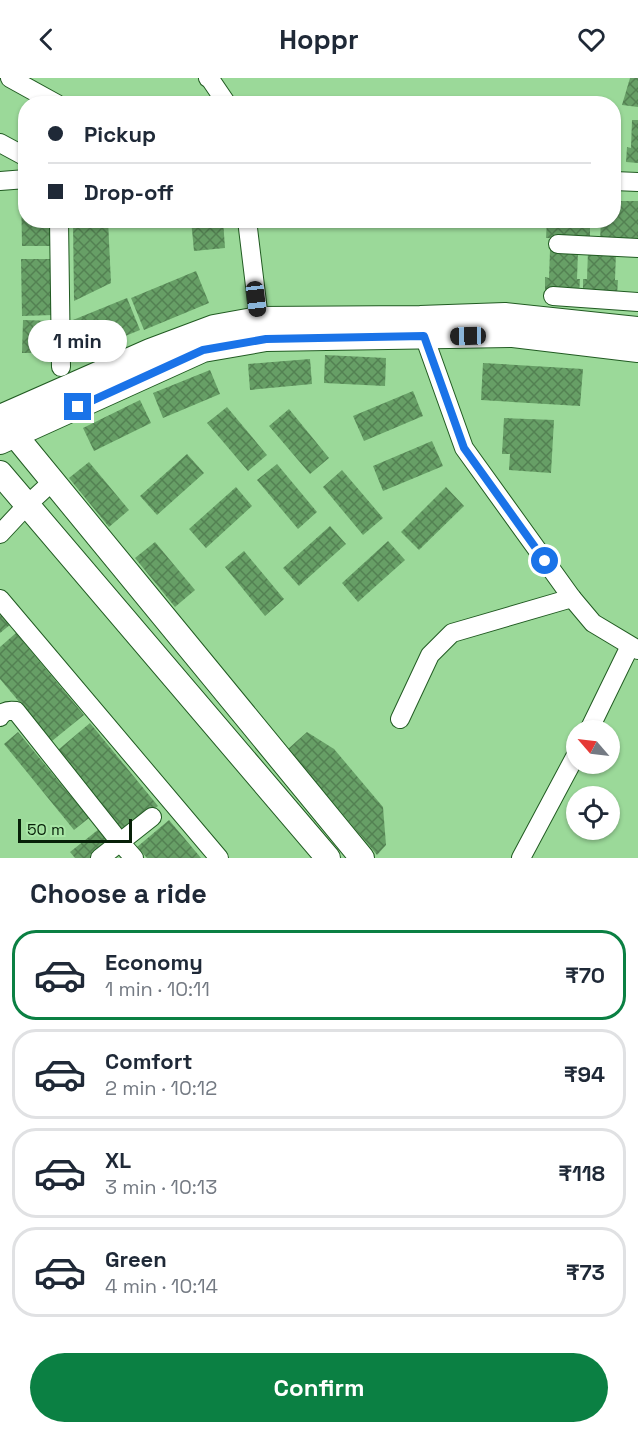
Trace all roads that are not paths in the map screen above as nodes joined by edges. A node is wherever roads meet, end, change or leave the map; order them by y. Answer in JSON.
{"nodes":[{"id":1,"x":10,"y":78,"type":"edge"},
{"id":2,"x":208,"y":78,"type":"edge"},
{"id":3,"x":43,"y":96,"type":"edge"},
{"id":4,"x":222,"y":96,"type":"edge"},
{"id":5,"x":0,"y":143,"type":"edge"},
{"id":6,"x":18,"y":153,"type":"edge"},
{"id":7,"x":18,"y":179,"type":"edge"},
{"id":8,"x":621,"y":181,"type":"edge"},
{"id":9,"x":0,"y":182,"type":"edge"},
{"id":10,"x":638,"y":182,"type":"edge"},
{"id":11,"x":59,"y":228,"type":"edge"},
{"id":12,"x":248,"y":228,"type":"edge"},
{"id":13,"x":558,"y":244,"type":"dead end"},
{"id":14,"x":638,"y":248,"type":"edge"},
{"id":15,"x":553,"y":296,"type":"dead end"},
{"id":16,"x":638,"y":302,"type":"edge"},
{"id":17,"x":259,"y":319,"type":"junction"},
{"id":18,"x":422,"y":327,"type":"junction"},
{"id":19,"x":638,"y":329,"type":"edge"},
{"id":20,"x":638,"y":350,"type":"edge"},
{"id":21,"x":62,"y":367,"type":"dead end"},
{"id":22,"x":3,"y":425,"type":"edge"},
{"id":23,"x":0,"y":473,"type":"edge"},
{"id":24,"x":53,"y":481,"type":"junction"},
{"id":25,"x":27,"y":505,"type":"junction"},
{"id":26,"x":0,"y":534,"type":"edge"},
{"id":27,"x":572,"y":598,"type":"junction"},
{"id":28,"x":0,"y":599,"type":"edge"},
{"id":29,"x":634,"y":648,"type":"edge"},
{"id":30,"x":0,"y":717,"type":"edge"},
{"id":31,"x":400,"y":719,"type":"dead end"},
{"id":32,"x":594,"y":720,"type":"edge"},
{"id":33,"x":566,"y":773,"type":"edge"},
{"id":34,"x":152,"y":817,"type":"dead end"},
{"id":35,"x":120,"y":842,"type":"junction"},
{"id":36,"x":100,"y":858,"type":"edge"},
{"id":37,"x":135,"y":858,"type":"edge"},
{"id":38,"x":219,"y":858,"type":"edge"},
{"id":39,"x":328,"y":858,"type":"edge"},
{"id":40,"x":362,"y":858,"type":"edge"},
{"id":41,"x":520,"y":858,"type":"edge"}],
"edges":[{"from":1,"to":3,"type":"street"},
{"from":2,"to":4,"type":"street"},
{"from":5,"to":6,"type":"street"},
{"from":7,"to":9,"type":"street"},
{"from":8,"to":10,"type":"street"},
{"from":11,"to":21,"type":"street"},
{"from":12,"to":17,"type":"street"},
{"from":13,"to":14,"type":"street"},
{"from":15,"to":16,"type":"street"},
{"from":17,"to":18,"type":"street"},
{"from":17,"to":22,"type":"street"},
{"from":18,"to":19,"type":"street"},
{"from":18,"to":20,"type":"street"},
{"from":18,"to":22,"type":"street"},
{"from":18,"to":27,"type":"street"},
{"from":22,"to":24,"type":"street"},
{"from":23,"to":25,"type":"street"},
{"from":24,"to":25,"type":"street"},
{"from":24,"to":40,"type":"street"},
{"from":25,"to":26,"type":"street"},
{"from":25,"to":39,"type":"street"},
{"from":27,"to":29,"type":"street"},
{"from":27,"to":31,"type":"street"},
{"from":28,"to":38,"type":"street"},
{"from":29,"to":32,"type":"street"},
{"from":30,"to":35,"type":"street"},
{"from":33,"to":41,"type":"street"},
{"from":34,"to":35,"type":"street"},
{"from":35,"to":36,"type":"street"},
{"from":35,"to":37,"type":"street"}]}
